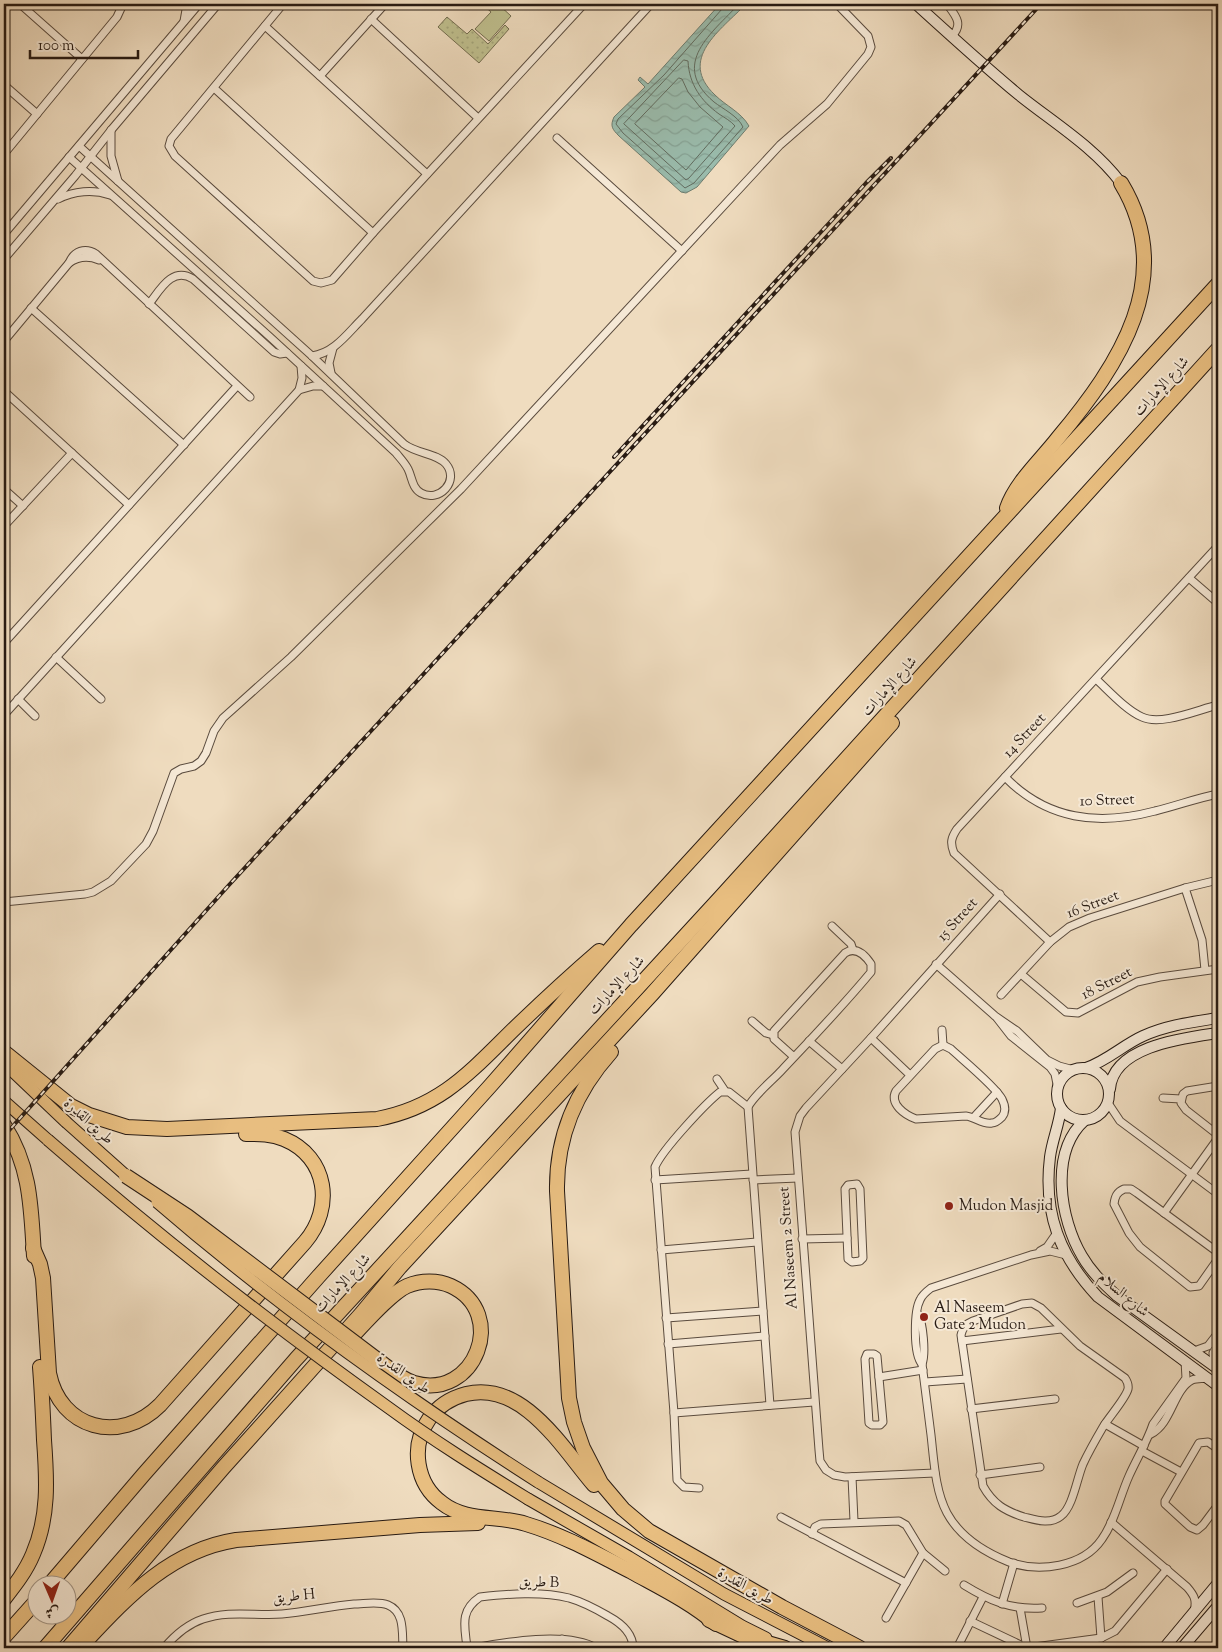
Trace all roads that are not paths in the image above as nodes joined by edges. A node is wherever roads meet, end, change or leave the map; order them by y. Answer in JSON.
{"nodes":[{"id":1,"x":20,"y":4,"type":"edge"},
{"id":2,"x":123,"y":4,"type":"edge"},
{"id":3,"x":128,"y":4,"type":"edge"},
{"id":4,"x":187,"y":4,"type":"edge"},
{"id":5,"x":199,"y":4,"type":"edge"},
{"id":6,"x":218,"y":4,"type":"edge"},
{"id":7,"x":283,"y":4,"type":"edge"},
{"id":8,"x":385,"y":4,"type":"edge"},
{"id":9,"x":584,"y":4,"type":"edge"},
{"id":10,"x":651,"y":4,"type":"edge"},
{"id":11,"x":837,"y":4,"type":"edge"},
{"id":12,"x":916,"y":4,"type":"edge"},
{"id":13,"x":947,"y":4,"type":"edge"},
{"id":14,"x":117,"y":18,"type":"junction"},
{"id":15,"x":371,"y":19,"type":"junction"},
{"id":16,"x":184,"y":22,"type":"junction"},
{"id":17,"x":265,"y":26,"type":"junction"},
{"id":18,"x":952,"y":36,"type":"junction"},
{"id":19,"x":82,"y":60,"type":"junction"},
{"id":20,"x":320,"y":76,"type":"junction"},
{"id":21,"x":4,"y":85,"type":"edge"},
{"id":22,"x":214,"y":88,"type":"junction"},
{"id":23,"x":37,"y":114,"type":"junction"},
{"id":24,"x":478,"y":118,"type":"junction"},
{"id":25,"x":112,"y":128,"type":"junction"},
{"id":26,"x":557,"y":138,"type":"dead end"},
{"id":27,"x":79,"y":146,"type":"junction"},
{"id":28,"x":4,"y":154,"type":"edge"},
{"id":29,"x":90,"y":156,"type":"junction"},
{"id":30,"x":69,"y":157,"type":"junction"},
{"id":31,"x":81,"y":168,"type":"junction"},
{"id":32,"x":427,"y":174,"type":"junction"},
{"id":33,"x":119,"y":183,"type":"junction"},
{"id":34,"x":1121,"y":183,"type":"joint"},
{"id":35,"x":113,"y":196,"type":"junction"},
{"id":36,"x":53,"y":202,"type":"junction"},
{"id":37,"x":373,"y":233,"type":"junction"},
{"id":38,"x":4,"y":234,"type":"edge"},
{"id":39,"x":682,"y":251,"type":"junction"},
{"id":40,"x":4,"y":259,"type":"edge"},
{"id":41,"x":1218,"y":284,"type":"edge"},
{"id":42,"x":149,"y":304,"type":"junction"},
{"id":43,"x":31,"y":308,"type":"junction"},
{"id":44,"x":4,"y":341,"type":"edge"},
{"id":45,"x":333,"y":348,"type":"junction"},
{"id":46,"x":1218,"y":350,"type":"edge"},
{"id":47,"x":287,"y":353,"type":"junction"},
{"id":48,"x":312,"y":356,"type":"junction"},
{"id":49,"x":301,"y":366,"type":"junction"},
{"id":50,"x":330,"y":373,"type":"junction"},
{"id":51,"x":238,"y":386,"type":"junction"},
{"id":52,"x":323,"y":386,"type":"junction"},
{"id":53,"x":299,"y":390,"type":"junction"},
{"id":54,"x":4,"y":391,"type":"edge"},
{"id":55,"x":250,"y":397,"type":"dead end"},
{"id":56,"x":184,"y":445,"type":"junction"},
{"id":57,"x":72,"y":453,"type":"junction"},
{"id":58,"x":4,"y":488,"type":"edge"},
{"id":59,"x":129,"y":505,"type":"junction"},
{"id":60,"x":23,"y":506,"type":"junction"},
{"id":61,"x":1004,"y":518,"type":"junction"},
{"id":62,"x":4,"y":526,"type":"edge"},
{"id":63,"x":1053,"y":532,"type":"junction"},
{"id":64,"x":1218,"y":546,"type":"edge"},
{"id":65,"x":1189,"y":578,"type":"junction"},
{"id":66,"x":1218,"y":603,"type":"edge"},
{"id":67,"x":4,"y":643,"type":"edge"},
{"id":68,"x":56,"y":657,"type":"junction"},
{"id":69,"x":1096,"y":679,"type":"junction"},
{"id":70,"x":18,"y":699,"type":"junction"},
{"id":71,"x":101,"y":699,"type":"dead end"},
{"id":72,"x":1218,"y":705,"type":"edge"},
{"id":73,"x":4,"y":715,"type":"edge"},
{"id":74,"x":35,"y":716,"type":"dead end"},
{"id":75,"x":844,"y":777,"type":"junction"},
{"id":76,"x":1005,"y":777,"type":"junction"},
{"id":77,"x":1218,"y":794,"type":"edge"},
{"id":78,"x":1218,"y":880,"type":"edge"},
{"id":79,"x":1185,"y":888,"type":"junction"},
{"id":80,"x":1000,"y":894,"type":"junction"},
{"id":81,"x":4,"y":902,"type":"edge"},
{"id":82,"x":631,"y":925,"type":"junction"},
{"id":83,"x":832,"y":926,"type":"dead end"},
{"id":84,"x":1050,"y":942,"type":"junction"},
{"id":85,"x":853,"y":950,"type":"junction"},
{"id":86,"x":936,"y":964,"type":"junction"},
{"id":87,"x":1218,"y":969,"type":"edge"},
{"id":88,"x":1205,"y":970,"type":"junction"},
{"id":89,"x":1021,"y":974,"type":"junction"},
{"id":90,"x":1001,"y":995,"type":"dead end"},
{"id":91,"x":1218,"y":1018,"type":"edge"},
{"id":92,"x":752,"y":1021,"type":"dead end"},
{"id":93,"x":942,"y":1030,"type":"dead end"},
{"id":94,"x":1218,"y":1033,"type":"edge"},
{"id":95,"x":773,"y":1034,"type":"junction"},
{"id":96,"x":1016,"y":1036,"type":"junction"},
{"id":97,"x":871,"y":1038,"type":"junction"},
{"id":98,"x":809,"y":1041,"type":"junction"},
{"id":99,"x":943,"y":1045,"type":"junction"},
{"id":100,"x":4,"y":1052,"type":"edge"},
{"id":101,"x":794,"y":1058,"type":"junction"},
{"id":102,"x":4,"y":1063,"type":"edge"},
{"id":103,"x":1086,"y":1068,"type":"junction"},
{"id":104,"x":842,"y":1069,"type":"junction"},
{"id":105,"x":1074,"y":1070,"type":"junction"},
{"id":106,"x":910,"y":1075,"type":"junction"},
{"id":107,"x":717,"y":1079,"type":"dead end"},
{"id":108,"x":1218,"y":1086,"type":"edge"},
{"id":109,"x":1058,"y":1089,"type":"junction"},
{"id":110,"x":1110,"y":1090,"type":"junction"},
{"id":111,"x":725,"y":1091,"type":"junction"},
{"id":112,"x":997,"y":1092,"type":"junction"},
{"id":113,"x":1163,"y":1098,"type":"dead end"},
{"id":114,"x":1181,"y":1098,"type":"junction"},
{"id":115,"x":4,"y":1101,"type":"edge"},
{"id":116,"x":1108,"y":1103,"type":"junction"},
{"id":117,"x":748,"y":1107,"type":"junction"},
{"id":118,"x":1062,"y":1108,"type":"junction"},
{"id":119,"x":974,"y":1117,"type":"junction"},
{"id":120,"x":1085,"y":1120,"type":"junction"},
{"id":121,"x":4,"y":1125,"type":"edge"},
{"id":122,"x":182,"y":1129,"type":"junction"},
{"id":123,"x":1218,"y":1136,"type":"edge"},
{"id":124,"x":1191,"y":1175,"type":"junction"},
{"id":125,"x":126,"y":1176,"type":"junction"},
{"id":126,"x":752,"y":1177,"type":"junction"},
{"id":127,"x":798,"y":1178,"type":"junction"},
{"id":128,"x":655,"y":1180,"type":"junction"},
{"id":129,"x":1218,"y":1194,"type":"edge"},
{"id":130,"x":1164,"y":1213,"type":"junction"},
{"id":131,"x":1056,"y":1234,"type":"junction"},
{"id":132,"x":847,"y":1238,"type":"junction"},
{"id":133,"x":802,"y":1239,"type":"junction"},
{"id":134,"x":757,"y":1242,"type":"junction"},
{"id":135,"x":33,"y":1248,"type":"junction"},
{"id":136,"x":661,"y":1250,"type":"junction"},
{"id":137,"x":1031,"y":1255,"type":"junction"},
{"id":138,"x":1066,"y":1255,"type":"junction"},
{"id":139,"x":763,"y":1311,"type":"junction"},
{"id":140,"x":666,"y":1318,"type":"junction"},
{"id":141,"x":1061,"y":1329,"type":"junction"},
{"id":142,"x":1218,"y":1333,"type":"edge"},
{"id":143,"x":765,"y":1336,"type":"junction"},
{"id":144,"x":962,"y":1342,"type":"junction"},
{"id":145,"x":1218,"y":1343,"type":"edge"},
{"id":146,"x":668,"y":1344,"type":"junction"},
{"id":147,"x":1194,"y":1351,"type":"junction"},
{"id":148,"x":1186,"y":1361,"type":"junction"},
{"id":149,"x":923,"y":1367,"type":"junction"},
{"id":150,"x":1216,"y":1367,"type":"edge"},
{"id":151,"x":879,"y":1377,"type":"junction"},
{"id":152,"x":1208,"y":1378,"type":"junction"},
{"id":153,"x":967,"y":1379,"type":"junction"},
{"id":154,"x":925,"y":1382,"type":"junction"},
{"id":155,"x":1218,"y":1386,"type":"edge"},
{"id":156,"x":1055,"y":1399,"type":"dead end"},
{"id":157,"x":814,"y":1402,"type":"junction"},
{"id":158,"x":1172,"y":1403,"type":"junction"},
{"id":159,"x":770,"y":1405,"type":"junction"},
{"id":160,"x":971,"y":1409,"type":"junction"},
{"id":161,"x":674,"y":1413,"type":"junction"},
{"id":162,"x":1105,"y":1424,"type":"junction"},
{"id":163,"x":1143,"y":1449,"type":"junction"},
{"id":164,"x":1218,"y":1449,"type":"edge"},
{"id":165,"x":1040,"y":1467,"type":"dead end"},
{"id":166,"x":223,"y":1468,"type":"junction"},
{"id":167,"x":1181,"y":1472,"type":"junction"},
{"id":168,"x":935,"y":1473,"type":"junction"},
{"id":169,"x":980,"y":1475,"type":"junction"},
{"id":170,"x":852,"y":1477,"type":"junction"},
{"id":171,"x":699,"y":1488,"type":"dead end"},
{"id":172,"x":1218,"y":1505,"type":"edge"},
{"id":173,"x":781,"y":1517,"type":"dead end"},
{"id":174,"x":854,"y":1521,"type":"junction"},
{"id":175,"x":1111,"y":1522,"type":"junction"},
{"id":176,"x":812,"y":1534,"type":"junction"},
{"id":177,"x":922,"y":1553,"type":"junction"},
{"id":178,"x":1014,"y":1563,"type":"junction"},
{"id":179,"x":1167,"y":1569,"type":"junction"},
{"id":180,"x":945,"y":1571,"type":"dead end"},
{"id":181,"x":1133,"y":1572,"type":"dead end"},
{"id":182,"x":59,"y":1574,"type":"edge"},
{"id":183,"x":906,"y":1583,"type":"junction"},
{"id":184,"x":1218,"y":1583,"type":"edge"},
{"id":185,"x":964,"y":1584,"type":"dead end"},
{"id":186,"x":745,"y":1586,"type":"junction"},
{"id":187,"x":983,"y":1597,"type":"junction"},
{"id":188,"x":1098,"y":1597,"type":"junction"},
{"id":189,"x":4,"y":1599,"type":"edge"},
{"id":190,"x":1077,"y":1603,"type":"dead end"},
{"id":191,"x":1002,"y":1604,"type":"junction"},
{"id":192,"x":1218,"y":1606,"type":"edge"},
{"id":193,"x":1020,"y":1608,"type":"junction"},
{"id":194,"x":1042,"y":1608,"type":"dead end"},
{"id":195,"x":28,"y":1610,"type":"edge"},
{"id":196,"x":1192,"y":1614,"type":"junction"},
{"id":197,"x":1218,"y":1616,"type":"edge"},
{"id":198,"x":886,"y":1618,"type":"dead end"},
{"id":199,"x":1207,"y":1618,"type":"junction"},
{"id":200,"x":970,"y":1622,"type":"junction"},
{"id":201,"x":716,"y":1624,"type":"junction"},
{"id":202,"x":4,"y":1638,"type":"edge"},
{"id":203,"x":1101,"y":1638,"type":"junction"},
{"id":204,"x":562,"y":1639,"type":"junction"},
{"id":205,"x":44,"y":1648,"type":"edge"},
{"id":206,"x":68,"y":1648,"type":"edge"},
{"id":207,"x":80,"y":1648,"type":"edge"},
{"id":208,"x":164,"y":1648,"type":"edge"},
{"id":209,"x":403,"y":1648,"type":"edge"},
{"id":210,"x":467,"y":1648,"type":"edge"},
{"id":211,"x":474,"y":1648,"type":"edge"},
{"id":212,"x":563,"y":1648,"type":"edge"},
{"id":213,"x":596,"y":1648,"type":"edge"},
{"id":214,"x":633,"y":1648,"type":"edge"},
{"id":215,"x":786,"y":1648,"type":"edge"},
{"id":216,"x":828,"y":1648,"type":"edge"},
{"id":217,"x":860,"y":1648,"type":"edge"},
{"id":218,"x":957,"y":1648,"type":"edge"},
{"id":219,"x":1027,"y":1648,"type":"edge"},
{"id":220,"x":1164,"y":1648,"type":"edge"},
{"id":221,"x":1182,"y":1648,"type":"edge"}],
"edges":[{"from":1,"to":19,"type":"street"},
{"from":2,"to":14,"type":"street"},
{"from":3,"to":14,"type":"street"},
{"from":4,"to":16,"type":"street"},
{"from":5,"to":16,"type":"street"},
{"from":6,"to":25,"type":"street"},
{"from":7,"to":17,"type":"street"},
{"from":8,"to":15,"type":"street"},
{"from":9,"to":24,"type":"street"},
{"from":10,"to":45,"type":"street"},
{"from":11,"to":39,"type":"street"},
{"from":12,"to":18,"type":"street"},
{"from":13,"to":18,"type":"street"},
{"from":14,"to":19,"type":"street"},
{"from":15,"to":20,"type":"street"},
{"from":15,"to":24,"type":"street"},
{"from":16,"to":27,"type":"street"},
{"from":17,"to":20,"type":"street"},
{"from":17,"to":22,"type":"street"},
{"from":18,"to":34,"type":"street"},
{"from":19,"to":23,"type":"street"},
{"from":20,"to":32,"type":"street"},
{"from":21,"to":23,"type":"street"},
{"from":22,"to":37,"type":"street"},
{"from":22,"to":37,"type":"street"},
{"from":23,"to":28,"type":"street"},
{"from":24,"to":32,"type":"street"},
{"from":25,"to":29,"type":"street"},
{"from":25,"to":33,"type":"street"},
{"from":26,"to":39,"type":"street"},
{"from":27,"to":29,"type":"street"},
{"from":27,"to":30,"type":"street"},
{"from":29,"to":31,"type":"street"},
{"from":29,"to":33,"type":"street"},
{"from":30,"to":31,"type":"street"},
{"from":30,"to":38,"type":"street"},
{"from":31,"to":35,"type":"street"},
{"from":31,"to":36,"type":"street"},
{"from":32,"to":37,"type":"street"},
{"from":33,"to":48,"type":"street"},
{"from":34,"to":61,"type":"highway"},
{"from":35,"to":36,"type":"street"},
{"from":35,"to":47,"type":"street"},
{"from":36,"to":40,"type":"street"},
{"from":39,"to":81,"type":"street"},
{"from":41,"to":61,"type":"highway","name":"شارع الإمارات"},
{"from":42,"to":43,"type":"street"},
{"from":42,"to":47,"type":"street"},
{"from":42,"to":51,"type":"street"},
{"from":43,"to":44,"type":"street"},
{"from":43,"to":56,"type":"street"},
{"from":45,"to":48,"type":"street"},
{"from":45,"to":50,"type":"street"},
{"from":46,"to":63,"type":"highway","name":"شارع الإمارات"},
{"from":47,"to":49,"type":"street"},
{"from":48,"to":50,"type":"street"},
{"from":49,"to":52,"type":"street"},
{"from":49,"to":53,"type":"street"},
{"from":50,"to":52,"type":"street"},
{"from":51,"to":55,"type":"street"},
{"from":51,"to":56,"type":"street"},
{"from":52,"to":53,"type":"street"},
{"from":53,"to":68,"type":"street"},
{"from":54,"to":57,"type":"street"},
{"from":56,"to":59,"type":"street"},
{"from":57,"to":59,"type":"street"},
{"from":57,"to":60,"type":"street"},
{"from":58,"to":60,"type":"street"},
{"from":59,"to":67,"type":"street"},
{"from":60,"to":62,"type":"street"},
{"from":61,"to":82,"type":"highway","name":"شارع الإمارات"},
{"from":63,"to":75,"type":"highway"},
{"from":63,"to":205,"type":"highway","name":"شارع الإمارات"},
{"from":64,"to":65,"type":"street","name":"14 Street"},
{"from":65,"to":66,"type":"street"},
{"from":65,"to":69,"type":"street","name":"14 Street"},
{"from":68,"to":70,"type":"street"},
{"from":68,"to":71,"type":"street"},
{"from":69,"to":72,"type":"street"},
{"from":69,"to":76,"type":"street","name":"14 Street"},
{"from":70,"to":73,"type":"street"},
{"from":70,"to":74,"type":"street"},
{"from":75,"to":166,"type":"highway"},
{"from":75,"to":186,"type":"highway"},
{"from":76,"to":77,"type":"street","name":"10 Street"},
{"from":76,"to":80,"type":"street","name":"14 Street"},
{"from":78,"to":79,"type":"street","name":"16 Street"},
{"from":79,"to":84,"type":"street","name":"16 Street"},
{"from":79,"to":88,"type":"street"},
{"from":80,"to":84,"type":"street","name":"14 Street"},
{"from":80,"to":86,"type":"street","name":"15 Street"},
{"from":82,"to":122,"type":"highway"},
{"from":82,"to":182,"type":"highway","name":"شارع الإمارات"},
{"from":83,"to":85,"type":"street"},
{"from":84,"to":89,"type":"street","name":"16 Street"},
{"from":85,"to":95,"type":"street"},
{"from":85,"to":98,"type":"street"},
{"from":86,"to":96,"type":"street"},
{"from":86,"to":97,"type":"street","name":"Al Naseem 2 Street"},
{"from":87,"to":88,"type":"street","name":"18 Street"},
{"from":88,"to":89,"type":"street","name":"18 Street"},
{"from":89,"to":90,"type":"street","name":"16 Street"},
{"from":91,"to":103,"type":"street"},
{"from":92,"to":95,"type":"street"},
{"from":93,"to":99,"type":"street"},
{"from":94,"to":110,"type":"street"},
{"from":95,"to":101,"type":"street"},
{"from":96,"to":105,"type":"street"},
{"from":96,"to":109,"type":"street"},
{"from":97,"to":104,"type":"street","name":"Al Naseem 2 Street"},
{"from":97,"to":106,"type":"street"},
{"from":98,"to":101,"type":"street"},
{"from":98,"to":104,"type":"street"},
{"from":99,"to":106,"type":"street"},
{"from":99,"to":112,"type":"street"},
{"from":100,"to":122,"type":"highway"},
{"from":101,"to":117,"type":"street"},
{"from":102,"to":125,"type":"main road","name":"طريق القدرة","bridge":true},
{"from":103,"to":105,"type":"street"},
{"from":103,"to":110,"type":"street"},
{"from":104,"to":127,"type":"street","name":"Al Naseem 2 Street"},
{"from":105,"to":109,"type":"street"},
{"from":106,"to":119,"type":"street"},
{"from":107,"to":111,"type":"street"},
{"from":108,"to":114,"type":"street"},
{"from":109,"to":118,"type":"street"},
{"from":110,"to":116,"type":"street"},
{"from":111,"to":117,"type":"street"},
{"from":111,"to":128,"type":"street"},
{"from":112,"to":119,"type":"street"},
{"from":112,"to":119,"type":"street"},
{"from":113,"to":114,"type":"street"},
{"from":114,"to":123,"type":"street"},
{"from":115,"to":215,"type":"main road","bridge":true},
{"from":116,"to":120,"type":"street"},
{"from":116,"to":124,"type":"street"},
{"from":117,"to":126,"type":"street"},
{"from":118,"to":120,"type":"street"},
{"from":118,"to":131,"type":"street","name":"شارع السلام"},
{"from":120,"to":147,"type":"street","name":"شارع السلام"},
{"from":121,"to":135,"type":"highway"},
{"from":122,"to":135,"type":"highway"},
{"from":123,"to":124,"type":"street"},
{"from":124,"to":129,"type":"street"},
{"from":124,"to":130,"type":"street"},
{"from":125,"to":166,"type":"highway","bridge":true},
{"from":125,"to":216,"type":"main road","name":"طريق القدرة","bridge":true},
{"from":126,"to":127,"type":"street"},
{"from":126,"to":128,"type":"street"},
{"from":126,"to":134,"type":"street"},
{"from":127,"to":133,"type":"street","name":"Al Naseem 2 Street"},
{"from":128,"to":136,"type":"street"},
{"from":130,"to":130,"type":"street"},
{"from":131,"to":137,"type":"street"},
{"from":131,"to":138,"type":"street","name":"شارع السلام"},
{"from":132,"to":132,"type":"street"},
{"from":132,"to":133,"type":"street"},
{"from":133,"to":157,"type":"street","name":"Al Naseem 2 Street"},
{"from":134,"to":136,"type":"street"},
{"from":134,"to":139,"type":"street"},
{"from":135,"to":189,"type":"highway"},
{"from":136,"to":140,"type":"street"},
{"from":137,"to":138,"type":"street"},
{"from":137,"to":149,"type":"street"},
{"from":138,"to":148,"type":"street","name":"شارع السلام"},
{"from":139,"to":140,"type":"street"},
{"from":139,"to":143,"type":"street"},
{"from":140,"to":146,"type":"street"},
{"from":141,"to":144,"type":"street"},
{"from":141,"to":144,"type":"street"},
{"from":141,"to":162,"type":"street"},
{"from":142,"to":147,"type":"street"},
{"from":143,"to":146,"type":"street"},
{"from":143,"to":159,"type":"street"},
{"from":144,"to":153,"type":"street"},
{"from":145,"to":150,"type":"street"},
{"from":146,"to":161,"type":"street"},
{"from":147,"to":150,"type":"street","name":"شارع السلام"},
{"from":148,"to":152,"type":"street","name":"شارع السلام"},
{"from":148,"to":158,"type":"street"},
{"from":149,"to":151,"type":"street"},
{"from":149,"to":154,"type":"street"},
{"from":151,"to":151,"type":"street"},
{"from":152,"to":155,"type":"street","name":"شارع السلام"},
{"from":152,"to":158,"type":"street"},
{"from":153,"to":154,"type":"street"},
{"from":153,"to":160,"type":"street"},
{"from":154,"to":168,"type":"street"},
{"from":156,"to":160,"type":"street"},
{"from":157,"to":159,"type":"street"},
{"from":157,"to":170,"type":"street","name":"Al Naseem 2 Street"},
{"from":158,"to":163,"type":"street"},
{"from":159,"to":161,"type":"street"},
{"from":160,"to":169,"type":"street"},
{"from":161,"to":171,"type":"street"},
{"from":162,"to":163,"type":"street"},
{"from":162,"to":169,"type":"street"},
{"from":163,"to":167,"type":"street"},
{"from":163,"to":175,"type":"street"},
{"from":164,"to":167,"type":"street"},
{"from":165,"to":169,"type":"street"},
{"from":166,"to":206,"type":"highway"},
{"from":167,"to":172,"type":"street"},
{"from":168,"to":170,"type":"street","name":"Al Naseem 2 Street"},
{"from":168,"to":178,"type":"street"},
{"from":170,"to":174,"type":"street"},
{"from":173,"to":176,"type":"street"},
{"from":174,"to":176,"type":"street"},
{"from":174,"to":177,"type":"street"},
{"from":175,"to":178,"type":"street"},
{"from":175,"to":179,"type":"street"},
{"from":176,"to":183,"type":"street"},
{"from":177,"to":180,"type":"street"},
{"from":177,"to":183,"type":"street"},
{"from":178,"to":191,"type":"street"},
{"from":179,"to":196,"type":"street"},
{"from":179,"to":203,"type":"street"},
{"from":181,"to":188,"type":"street"},
{"from":183,"to":198,"type":"street"},
{"from":184,"to":196,"type":"street"},
{"from":185,"to":187,"type":"street"},
{"from":186,"to":201,"type":"highway"},
{"from":186,"to":217,"type":"highway"},
{"from":187,"to":191,"type":"street"},
{"from":187,"to":200,"type":"street"},
{"from":188,"to":190,"type":"street"},
{"from":188,"to":203,"type":"street"},
{"from":191,"to":193,"type":"street"},
{"from":192,"to":199,"type":"street"},
{"from":193,"to":194,"type":"street"},
{"from":193,"to":219,"type":"street"},
{"from":195,"to":202,"type":"highway"},
{"from":196,"to":220,"type":"street"},
{"from":197,"to":199,"type":"street"},
{"from":199,"to":221,"type":"street"},
{"from":200,"to":218,"type":"street"},
{"from":200,"to":219,"type":"street"},
{"from":201,"to":207,"type":"highway"},
{"from":201,"to":215,"type":"highway"},
{"from":203,"to":219,"type":"street"},
{"from":204,"to":211,"type":"street"},
{"from":204,"to":212,"type":"street"},
{"from":204,"to":213,"type":"street"},
{"from":208,"to":209,"type":"street","name":"طريق H"},
{"from":210,"to":214,"type":"street","name":"طريق B"}]}
